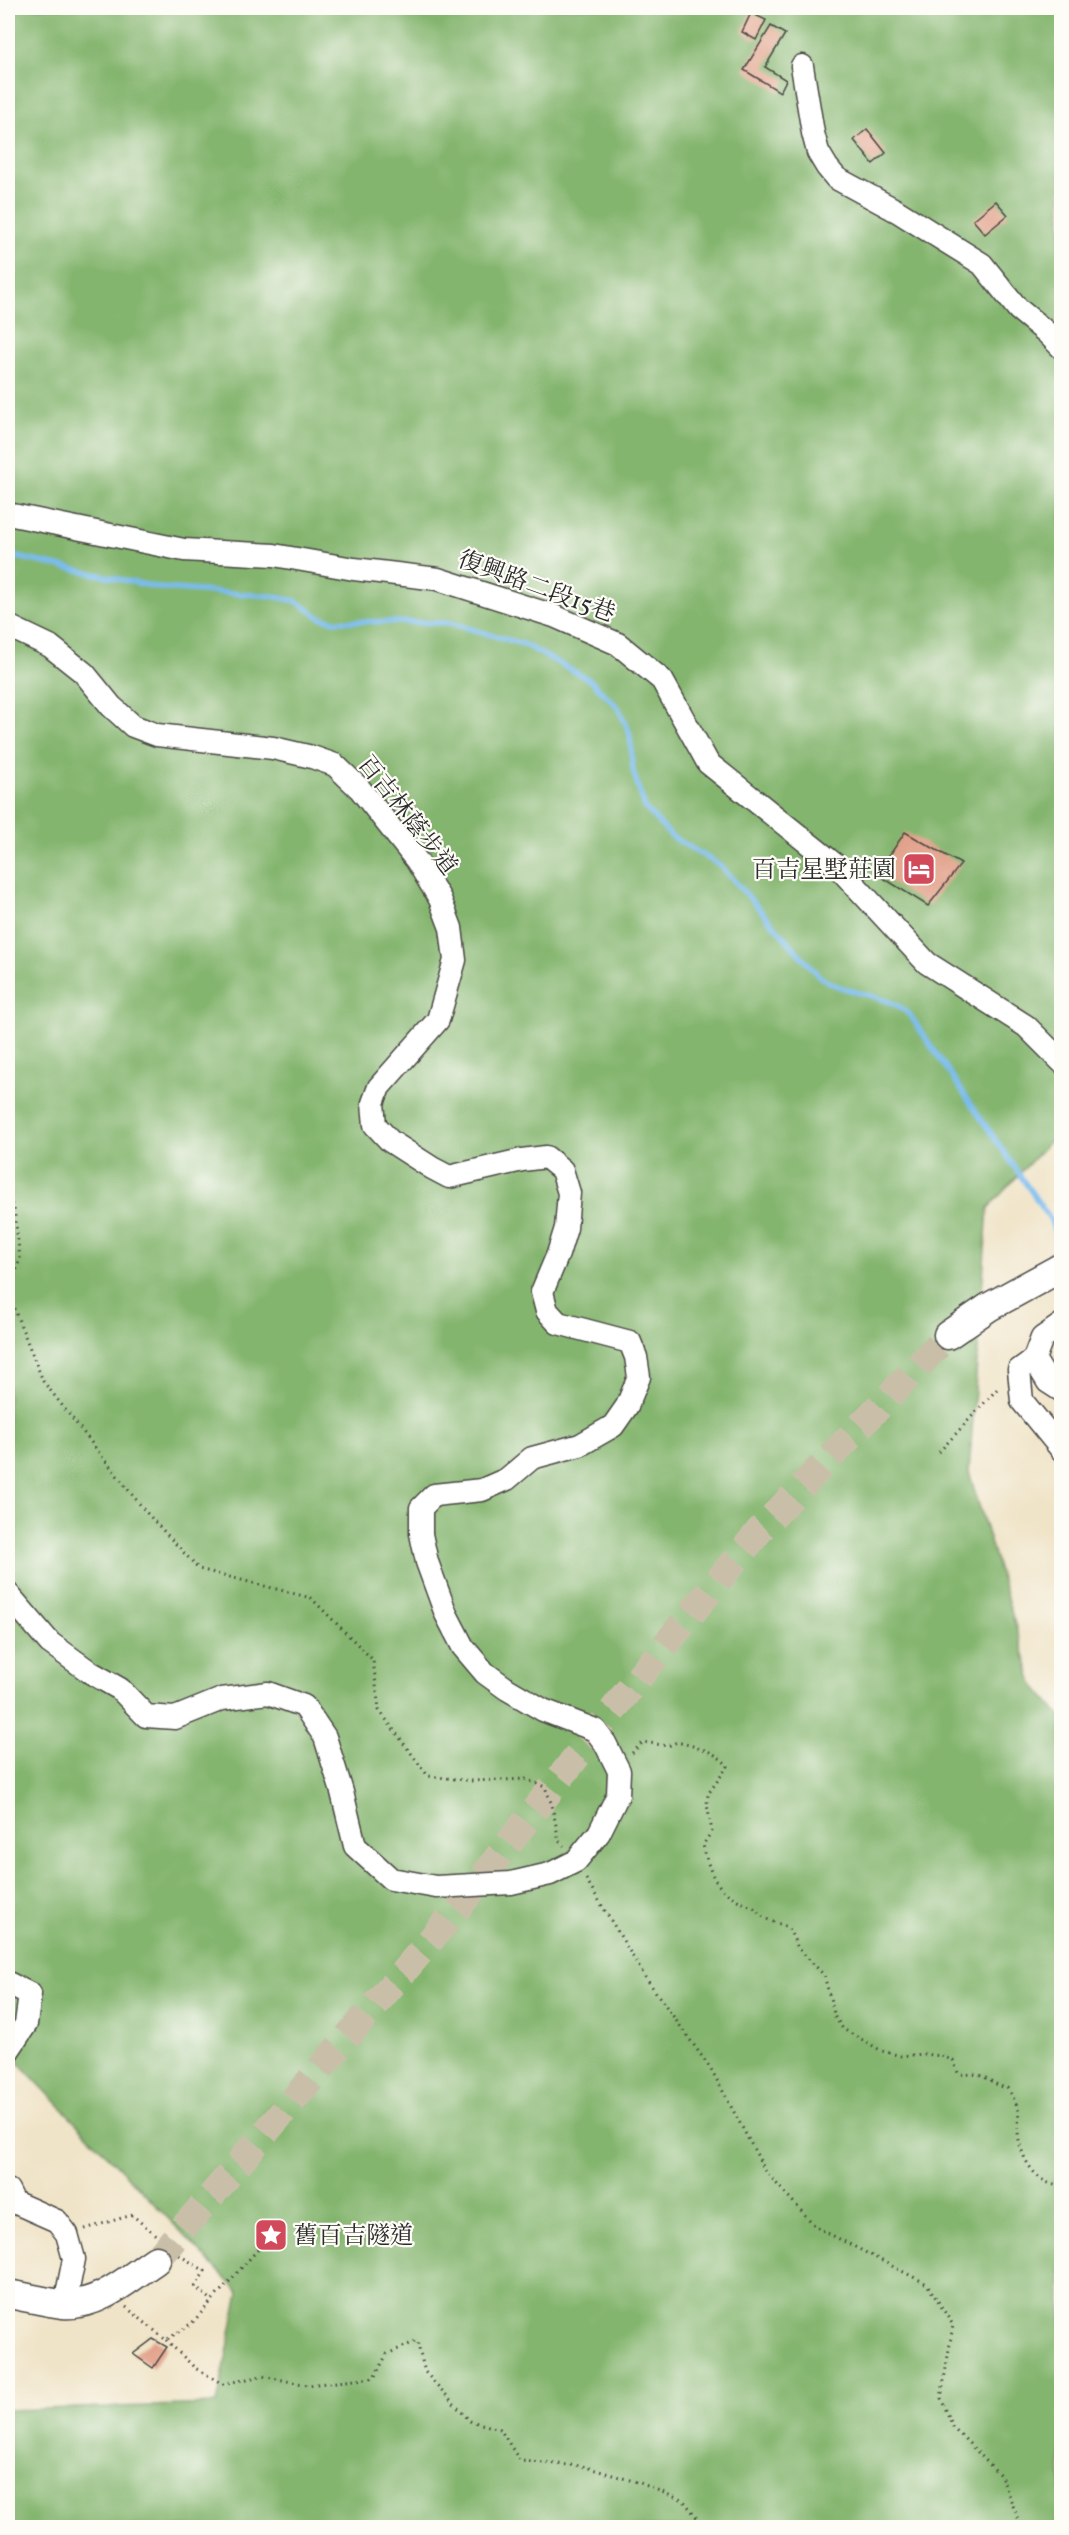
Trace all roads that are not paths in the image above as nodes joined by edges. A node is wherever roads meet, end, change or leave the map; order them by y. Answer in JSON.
{"nodes":[{"id":1,"x":802,"y":66,"type":"dead end"},
{"id":2,"x":1062,"y":348,"type":"edge"},
{"id":3,"x":8,"y":514,"type":"edge"},
{"id":4,"x":8,"y":626,"type":"edge"},
{"id":5,"x":1062,"y":1062,"type":"edge"},
{"id":6,"x":1060,"y":1268,"type":"edge"},
{"id":7,"x":1062,"y":1324,"type":"edge"},
{"id":8,"x":948,"y":1335,"type":"tunnel mouth"},
{"id":9,"x":1026,"y":1365,"type":"junction"},
{"id":10,"x":1062,"y":1391,"type":"edge"},
{"id":11,"x":1062,"y":1450,"type":"edge"},
{"id":12,"x":8,"y":1594,"type":"edge"},
{"id":13,"x":8,"y":1983,"type":"edge"},
{"id":14,"x":8,"y":2051,"type":"edge"},
{"id":15,"x":8,"y":2190,"type":"edge"},
{"id":16,"x":156,"y":2260,"type":"tunnel mouth"},
{"id":17,"x":8,"y":2294,"type":"edge"},
{"id":18,"x":66,"y":2304,"type":"junction"}],
"edges":[{"from":1,"to":2,"type":"street"},
{"from":3,"to":5,"type":"street","name":"復興路二段15巷"},
{"from":4,"to":12,"type":"street","name":"百吉林蔭步道"},
{"from":6,"to":8,"type":"main road"},
{"from":7,"to":9,"type":"street"},
{"from":9,"to":10,"type":"street"},
{"from":9,"to":11,"type":"street"},
{"from":13,"to":14,"type":"street"},
{"from":15,"to":18,"type":"street"},
{"from":16,"to":18,"type":"main road"},
{"from":17,"to":18,"type":"main road"}]}
